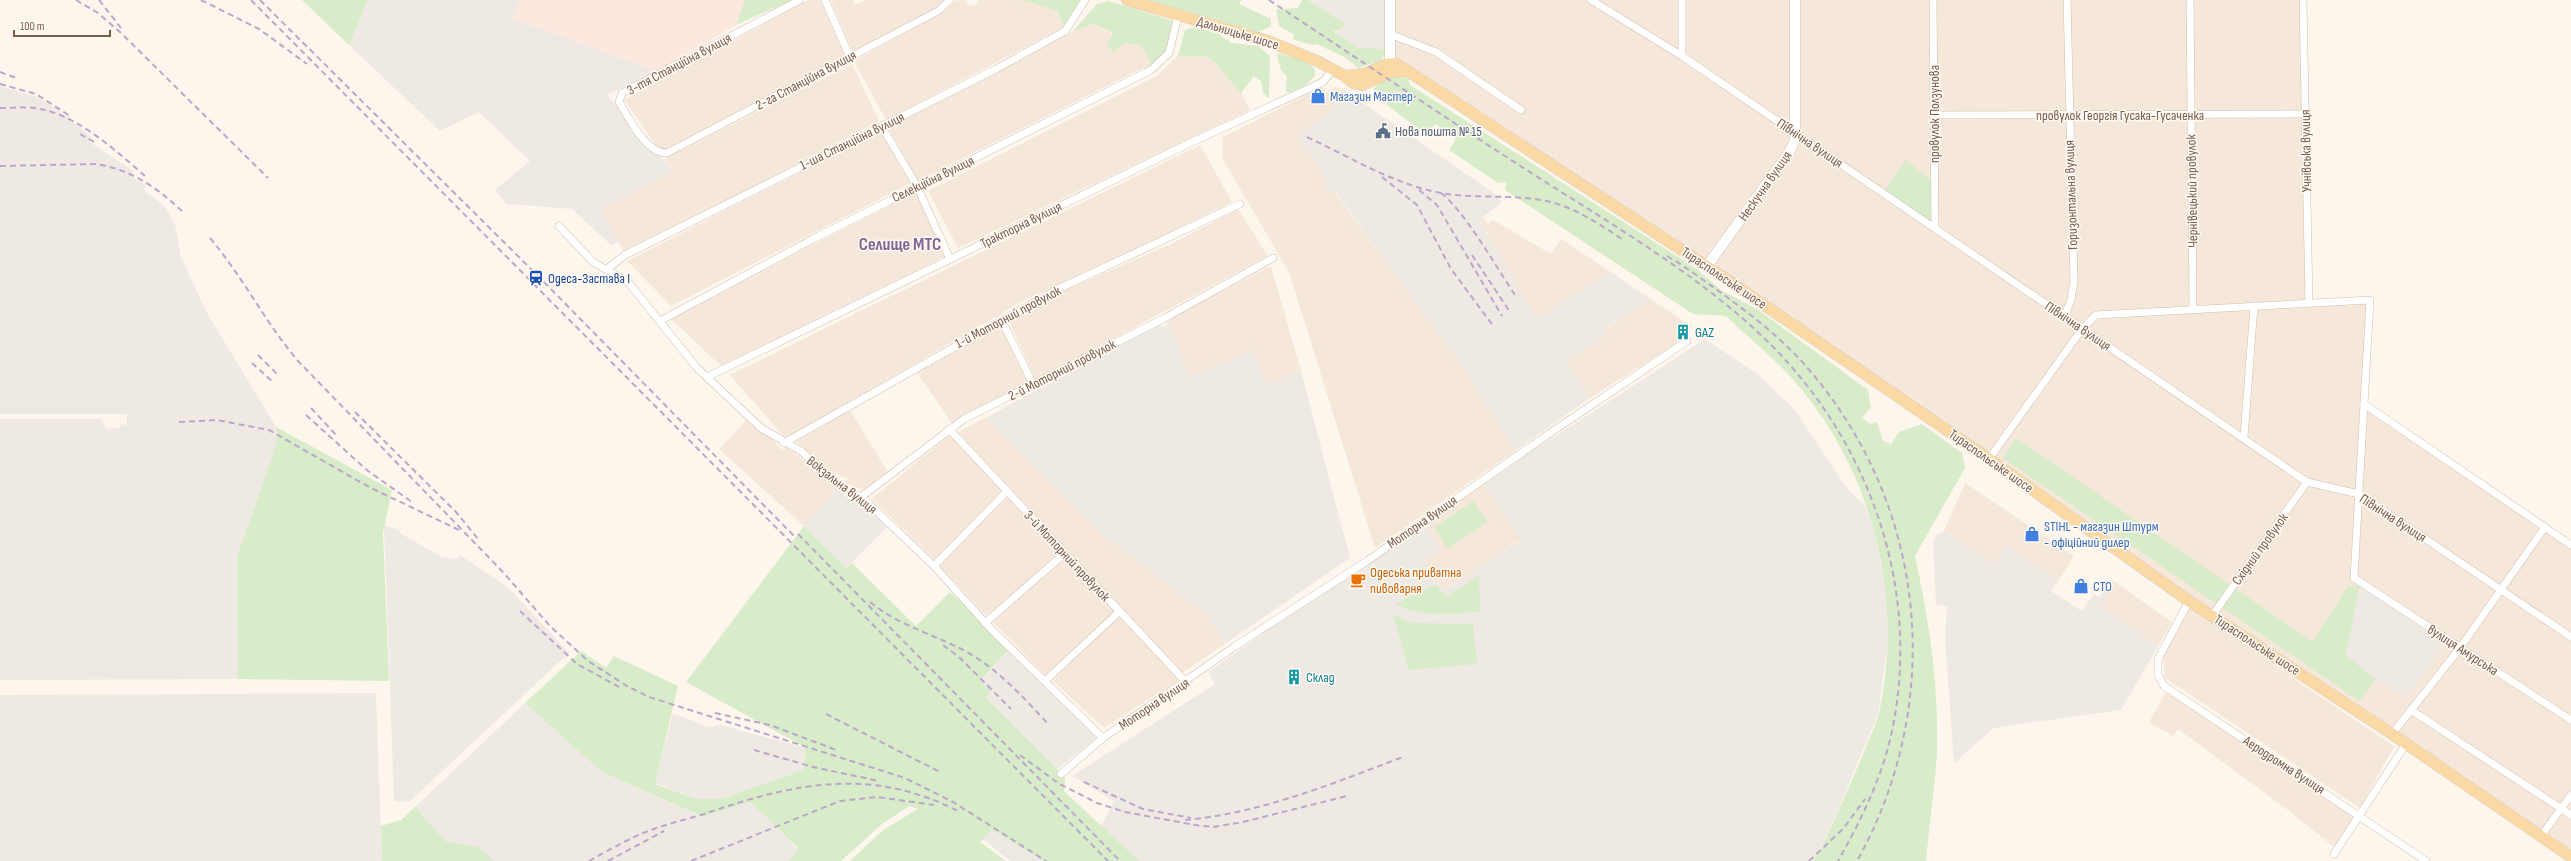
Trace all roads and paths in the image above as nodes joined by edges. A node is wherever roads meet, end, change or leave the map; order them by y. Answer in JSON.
{"nodes":[{"id":1,"x":800,"y":0,"type":"edge"},
{"id":2,"x":825,"y":0,"type":"edge"},
{"id":3,"x":950,"y":0,"type":"edge"},
{"id":4,"x":1085,"y":0,"type":"edge"},
{"id":5,"x":1127,"y":0,"type":"edge"},
{"id":6,"x":1390,"y":0,"type":"edge"},
{"id":7,"x":1591,"y":0,"type":"edge"},
{"id":8,"x":1682,"y":0,"type":"edge"},
{"id":9,"x":1795,"y":0,"type":"edge"},
{"id":10,"x":1933,"y":0,"type":"edge"},
{"id":11,"x":2067,"y":0,"type":"edge"},
{"id":12,"x":2190,"y":0,"type":"edge"},
{"id":13,"x":2303,"y":0,"type":"edge"},
{"id":14,"x":1178,"y":16,"type":"junction"},
{"id":15,"x":1390,"y":34,"type":"junction"},
{"id":16,"x":1682,"y":56,"type":"junction"},
{"id":17,"x":850,"y":57,"type":"junction"},
{"id":18,"x":1391,"y":68,"type":"junction"},
{"id":19,"x":1332,"y":70,"type":"junction"},
{"id":20,"x":1521,"y":110,"type":"dead end"},
{"id":21,"x":2191,"y":114,"type":"junction"},
{"id":22,"x":2306,"y":114,"type":"junction"},
{"id":23,"x":1934,"y":115,"type":"junction"},
{"id":24,"x":2069,"y":115,"type":"junction"},
{"id":25,"x":882,"y":127,"type":"junction"},
{"id":26,"x":1796,"y":134,"type":"junction"},
{"id":27,"x":657,"y":152,"type":"joint"},
{"id":28,"x":917,"y":186,"type":"junction"},
{"id":29,"x":1240,"y":204,"type":"dead end"},
{"id":30,"x":559,"y":226,"type":"dead end"},
{"id":31,"x":1935,"y":228,"type":"junction"},
{"id":32,"x":1273,"y":258,"type":"dead end"},
{"id":33,"x":950,"y":259,"type":"junction"},
{"id":34,"x":1708,"y":266,"type":"junction"},
{"id":35,"x":607,"y":269,"type":"junction"},
{"id":36,"x":2309,"y":303,"type":"junction"},
{"id":37,"x":2254,"y":306,"type":"junction"},
{"id":38,"x":2193,"y":309,"type":"junction"},
{"id":39,"x":2064,"y":317,"type":"junction"},
{"id":40,"x":1001,"y":319,"type":"junction"},
{"id":41,"x":660,"y":320,"type":"junction"},
{"id":42,"x":2082,"y":329,"type":"junction"},
{"id":43,"x":1687,"y":341,"type":"dead end"},
{"id":44,"x":707,"y":377,"type":"junction"},
{"id":45,"x":1033,"y":384,"type":"junction"},
{"id":46,"x":2364,"y":404,"type":"junction"},
{"id":47,"x":949,"y":429,"type":"junction"},
{"id":48,"x":2244,"y":437,"type":"junction"},
{"id":49,"x":784,"y":443,"type":"junction"},
{"id":50,"x":1989,"y":459,"type":"junction"},
{"id":51,"x":2307,"y":482,"type":"junction"},
{"id":52,"x":1007,"y":491,"type":"junction"},
{"id":53,"x":2359,"y":494,"type":"junction"},
{"id":54,"x":861,"y":497,"type":"junction"},
{"id":55,"x":2544,"y":527,"type":"junction"},
{"id":56,"x":2571,"y":545,"type":"edge"},
{"id":57,"x":1064,"y":554,"type":"junction"},
{"id":58,"x":934,"y":566,"type":"junction"},
{"id":59,"x":2501,"y":589,"type":"junction"},
{"id":60,"x":2189,"y":601,"type":"junction"},
{"id":61,"x":1120,"y":611,"type":"junction"},
{"id":62,"x":2212,"y":616,"type":"junction"},
{"id":63,"x":985,"y":623,"type":"junction"},
{"id":64,"x":2571,"y":637,"type":"edge"},
{"id":65,"x":2460,"y":648,"type":"junction"},
{"id":66,"x":1045,"y":680,"type":"junction"},
{"id":67,"x":1186,"y":682,"type":"junction"},
{"id":68,"x":2411,"y":710,"type":"junction"},
{"id":69,"x":2571,"y":720,"type":"edge"},
{"id":70,"x":2392,"y":734,"type":"junction"},
{"id":71,"x":1103,"y":738,"type":"junction"},
{"id":72,"x":2406,"y":744,"type":"junction"},
{"id":73,"x":1061,"y":774,"type":"dead end"},
{"id":74,"x":2571,"y":795,"type":"edge"},
{"id":75,"x":2562,"y":809,"type":"junction"},
{"id":76,"x":2362,"y":816,"type":"junction"},
{"id":77,"x":2571,"y":816,"type":"edge"},
{"id":78,"x":2541,"y":836,"type":"junction"},
{"id":79,"x":2334,"y":854,"type":"dead end"},
{"id":80,"x":2571,"y":858,"type":"edge"},
{"id":81,"x":2426,"y":861,"type":"edge"}],
"edges":[{"from":1,"to":27,"type":"street","name":"3-тя Станційна вулиця"},
{"from":2,"to":17,"type":"street"},
{"from":3,"to":17,"type":"street","name":"2-га Станційна вулиця"},
{"from":4,"to":25,"type":"street","name":"1-ша Станційна вулиця"},
{"from":5,"to":14,"type":"main road","name":"Дальницьке шосе"},
{"from":6,"to":15,"type":"street"},
{"from":7,"to":16,"type":"street","name":"Північна вулиця"},
{"from":8,"to":16,"type":"street"},
{"from":9,"to":26,"type":"street","name":"Нескучна вулиця"},
{"from":10,"to":23,"type":"street","name":"провулок Ползунова"},
{"from":11,"to":24,"type":"street","name":"Горизонтальна вулиця"},
{"from":12,"to":21,"type":"street","name":"Чернівецький провулок"},
{"from":13,"to":22,"type":"street","name":"Учнівська вулиця"},
{"from":14,"to":19,"type":"main road","name":"Дальницьке шосе"},
{"from":14,"to":28,"type":"street","name":"Селекційна вулиця"},
{"from":15,"to":18,"type":"street"},
{"from":15,"to":20,"type":"street"},
{"from":16,"to":26,"type":"street","name":"Північна вулиця"},
{"from":17,"to":27,"type":"street","name":"2-га Станційна вулиця"},
{"from":18,"to":19,"type":"main road","name":"Дальницьке шосе"},
{"from":18,"to":34,"type":"main road","name":"Тираспольське шосе"},
{"from":19,"to":33,"type":"street","name":"Тракторна вулиця"},
{"from":21,"to":22,"type":"street","name":"провулок Георгія Гусака-Гусаченка"},
{"from":21,"to":24,"type":"street","name":"провулок Георгія Гусака-Гусаченка"},
{"from":21,"to":38,"type":"street","name":"Чернівецький провулок"},
{"from":22,"to":36,"type":"street","name":"Учнівська вулиця"},
{"from":23,"to":24,"type":"street","name":"провулок Георгія Гусака-Гусаченка"},
{"from":23,"to":31,"type":"street","name":"провулок Ползунова"},
{"from":24,"to":39,"type":"street","name":"Горизонтальна вулиця"},
{"from":25,"to":28,"type":"street"},
{"from":25,"to":35,"type":"street","name":"1-ша Станційна вулиця"},
{"from":26,"to":31,"type":"street","name":"Північна вулиця"},
{"from":26,"to":34,"type":"street","name":"Нескучна вулиця"},
{"from":28,"to":33,"type":"street"},
{"from":28,"to":41,"type":"street","name":"Селекційна вулиця"},
{"from":29,"to":40,"type":"street","name":"1-й Моторний провулок"},
{"from":30,"to":35,"type":"street","name":"Вокзальна вулиця"},
{"from":31,"to":39,"type":"street","name":"Північна вулиця"},
{"from":32,"to":45,"type":"street","name":"2-й Моторний провулок"},
{"from":33,"to":44,"type":"street","name":"Тракторна вулиця"},
{"from":34,"to":50,"type":"main road","name":"Тираспольське шосе"},
{"from":35,"to":41,"type":"street","name":"Вокзальна вулиця"},
{"from":36,"to":37,"type":"street"},
{"from":36,"to":46,"type":"street"},
{"from":37,"to":38,"type":"street"},
{"from":37,"to":48,"type":"street"},
{"from":38,"to":42,"type":"street"},
{"from":39,"to":42,"type":"street","name":"Північна вулиця"},
{"from":40,"to":45,"type":"street"},
{"from":40,"to":49,"type":"street","name":"1-й Моторний провулок"},
{"from":41,"to":44,"type":"street","name":"Вокзальна вулиця"},
{"from":42,"to":48,"type":"street","name":"Північна вулиця"},
{"from":42,"to":50,"type":"street"},
{"from":43,"to":67,"type":"street","name":"Моторна вулиця"},
{"from":44,"to":49,"type":"street","name":"Вокзальна вулиця"},
{"from":45,"to":47,"type":"street","name":"2-й Моторний провулок"},
{"from":46,"to":53,"type":"street"},
{"from":46,"to":55,"type":"street"},
{"from":47,"to":52,"type":"street","name":"3-й Моторний провулок"},
{"from":47,"to":54,"type":"street","name":"2-й Моторний провулок"},
{"from":48,"to":51,"type":"street","name":"Північна вулиця"},
{"from":49,"to":54,"type":"street","name":"Вокзальна вулиця"},
{"from":50,"to":60,"type":"main road","name":"Тираспольське шосе"},
{"from":51,"to":53,"type":"street","name":"Північна вулиця"},
{"from":51,"to":62,"type":"street","name":"Східний провулок"},
{"from":52,"to":57,"type":"street","name":"3-й Моторний провулок"},
{"from":52,"to":58,"type":"street"},
{"from":53,"to":59,"type":"street","name":"Північна вулиця"},
{"from":53,"to":65,"type":"street","name":"вулиця Амурська"},
{"from":54,"to":58,"type":"street","name":"Вокзальна вулиця"},
{"from":55,"to":56,"type":"street"},
{"from":55,"to":59,"type":"street"},
{"from":57,"to":61,"type":"street","name":"3-й Моторний провулок"},
{"from":57,"to":63,"type":"street"},
{"from":58,"to":63,"type":"street","name":"Вокзальна вулиця"},
{"from":59,"to":64,"type":"street","name":"Північна вулиця"},
{"from":59,"to":65,"type":"street"},
{"from":60,"to":62,"type":"main road","name":"Тираспольське шосе"},
{"from":60,"to":76,"type":"street","name":"Аеродромна вулиця"},
{"from":61,"to":66,"type":"street"},
{"from":61,"to":67,"type":"street","name":"3-й Моторний провулок"},
{"from":62,"to":70,"type":"main road","name":"Тираспольське шосе"},
{"from":63,"to":66,"type":"street","name":"Вокзальна вулиця"},
{"from":65,"to":68,"type":"street"},
{"from":65,"to":69,"type":"street","name":"вулиця Амурська"},
{"from":66,"to":71,"type":"street","name":"Вокзальна вулиця"},
{"from":67,"to":71,"type":"street","name":"Моторна вулиця"},
{"from":68,"to":70,"type":"street"},
{"from":68,"to":75,"type":"street"},
{"from":70,"to":72,"type":"main road","name":"Тираспольське шосе"},
{"from":71,"to":73,"type":"street","name":"Моторна вулиця"},
{"from":72,"to":76,"type":"street"},
{"from":72,"to":78,"type":"main road","name":"Тираспольське шосе"},
{"from":74,"to":75,"type":"street"},
{"from":75,"to":77,"type":"street"},
{"from":75,"to":78,"type":"street"},
{"from":76,"to":79,"type":"street"},
{"from":76,"to":81,"type":"street","name":"Аеродромна вулиця"},
{"from":78,"to":80,"type":"main road","name":"Тираспольське шосе"}]}
